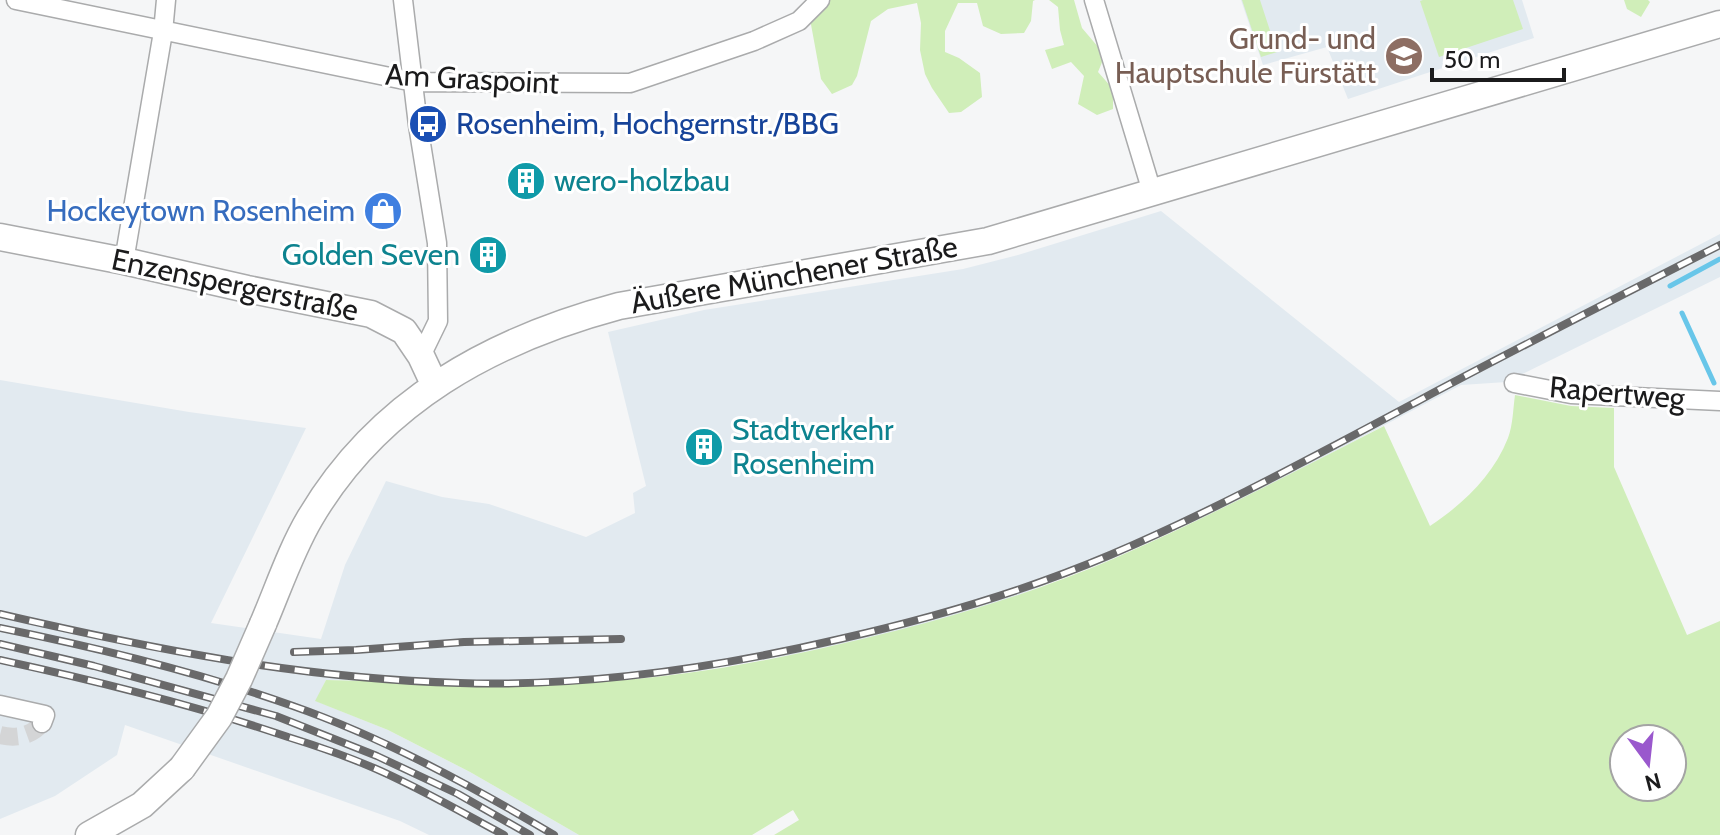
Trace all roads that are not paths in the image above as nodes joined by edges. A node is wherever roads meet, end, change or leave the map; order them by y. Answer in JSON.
{"nodes":[{"id":1,"x":16,"y":0,"type":"edge"},
{"id":2,"x":166,"y":0,"type":"edge"},
{"id":3,"x":403,"y":0,"type":"edge"},
{"id":4,"x":820,"y":0,"type":"edge"},
{"id":5,"x":1094,"y":0,"type":"edge"},
{"id":6,"x":1720,"y":24,"type":"edge"},
{"id":7,"x":163,"y":32,"type":"junction"},
{"id":8,"x":414,"y":82,"type":"junction"},
{"id":9,"x":1152,"y":192,"type":"junction"},
{"id":10,"x":0,"y":237,"type":"edge"},
{"id":11,"x":124,"y":261,"type":"junction"},
{"id":12,"x":421,"y":356,"type":"junction"},
{"id":13,"x":1514,"y":383,"type":"dead end"},
{"id":14,"x":435,"y":386,"type":"junction"},
{"id":15,"x":1720,"y":401,"type":"edge"},
{"id":16,"x":0,"y":705,"type":"edge"},
{"id":17,"x":42,"y":723,"type":"dead end"},
{"id":18,"x":89,"y":835,"type":"edge"}],
"edges":[{"from":1,"to":7,"type":"street","name":"Am Graspoint"},
{"from":2,"to":7,"type":"street"},
{"from":3,"to":8,"type":"street"},
{"from":4,"to":8,"type":"street","name":"Am Graspoint"},
{"from":5,"to":9,"type":"street"},
{"from":6,"to":9,"type":"main road","name":"Äußere Münchener Straße"},
{"from":7,"to":8,"type":"street","name":"Am Graspoint"},
{"from":7,"to":11,"type":"street"},
{"from":8,"to":12,"type":"street"},
{"from":9,"to":14,"type":"main road","name":"Äußere Münchener Straße"},
{"from":10,"to":11,"type":"main road","name":"Enzenspergerstraße"},
{"from":11,"to":12,"type":"main road","name":"Enzenspergerstraße"},
{"from":12,"to":14,"type":"main road","name":"Enzenspergerstraße"},
{"from":13,"to":15,"type":"street","name":"Rapertweg"},
{"from":14,"to":18,"type":"main road","name":"Äußere Münchener Straße","bridge":true},
{"from":16,"to":17,"type":"street"}]}
